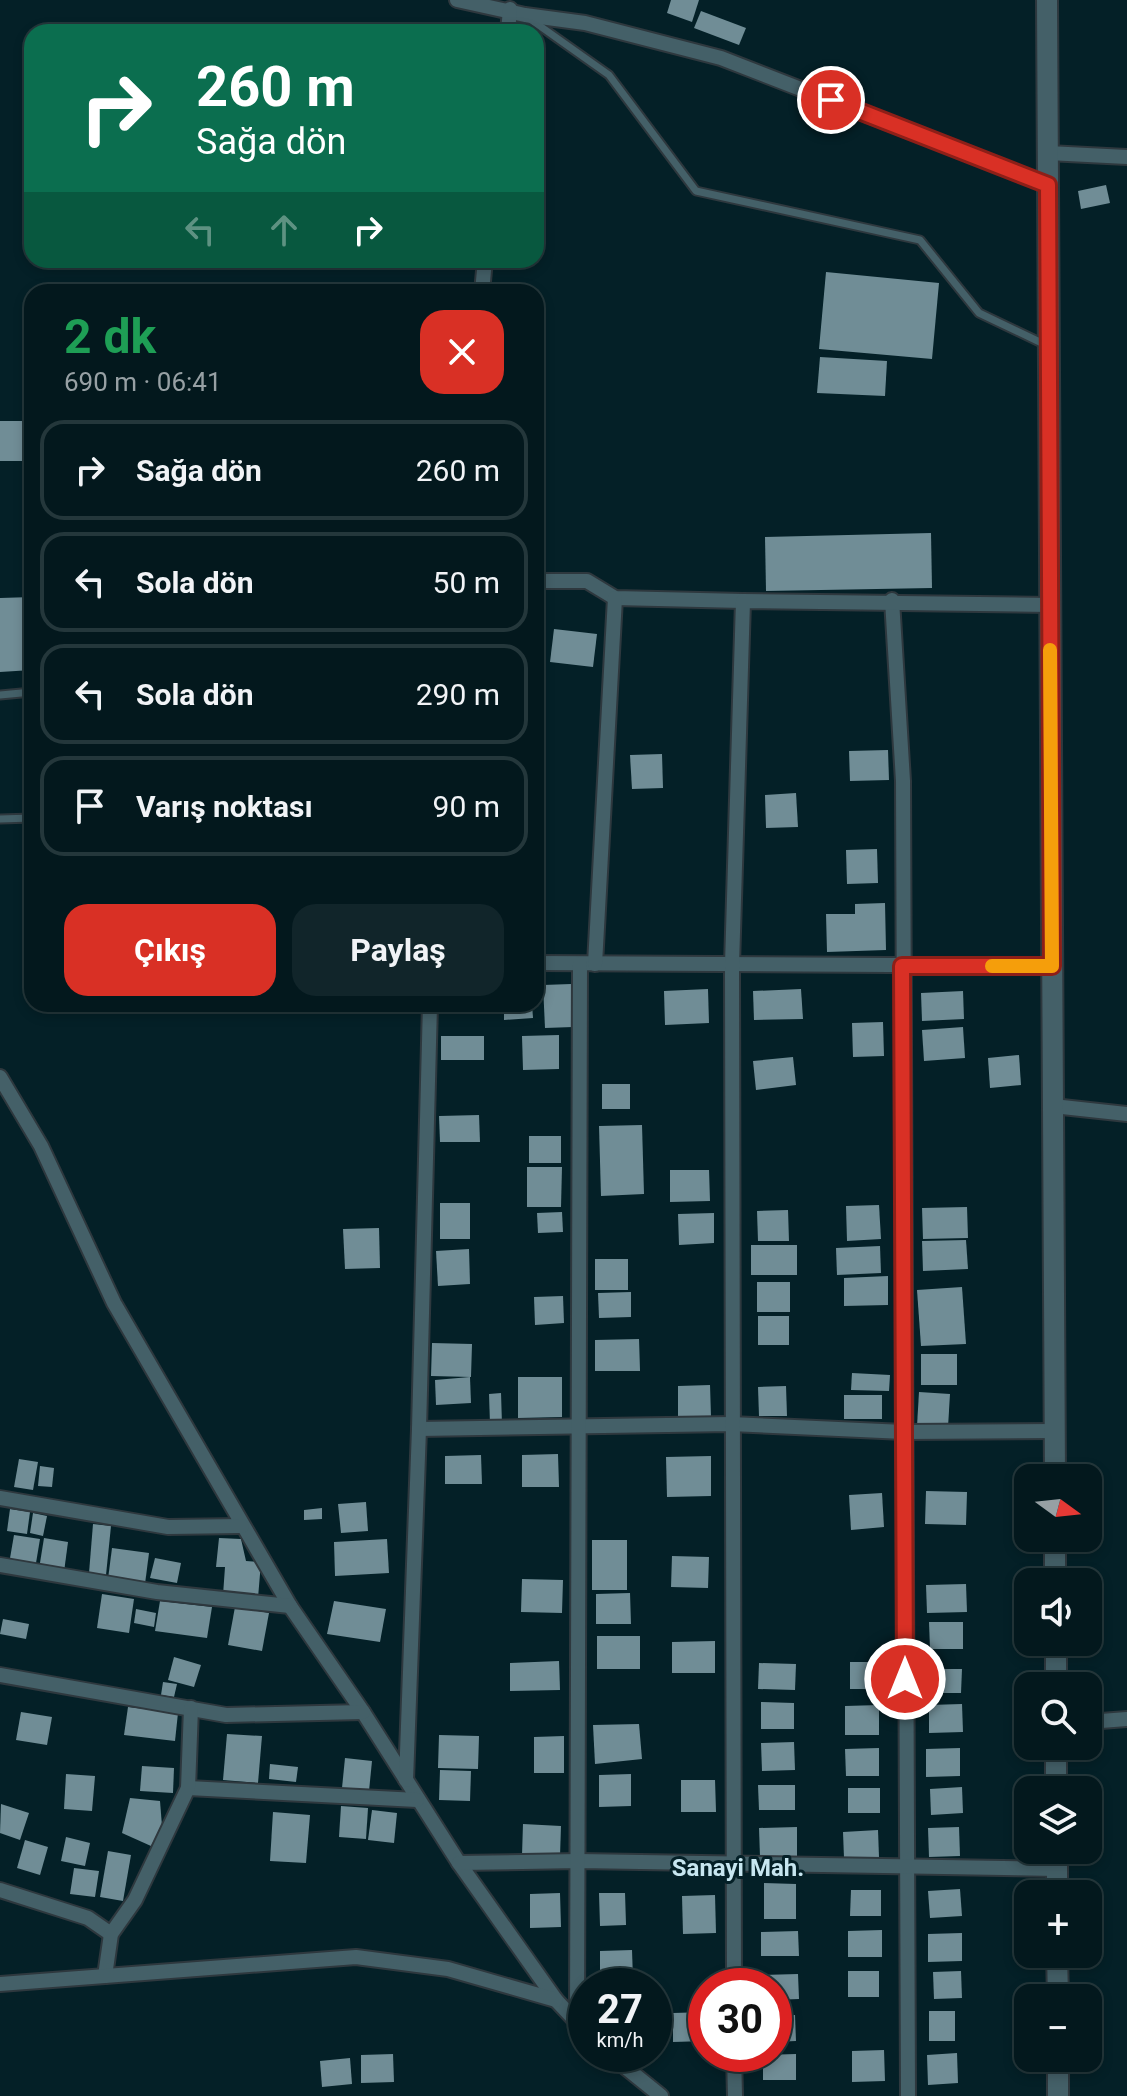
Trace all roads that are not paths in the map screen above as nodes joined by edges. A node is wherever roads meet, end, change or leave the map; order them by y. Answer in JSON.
{"nodes":[{"id":1,"x":457,"y":0,"type":"edge"},
{"id":2,"x":1047,"y":0,"type":"edge"},
{"id":3,"x":510,"y":9,"type":"junction"},
{"id":4,"x":525,"y":15,"type":"junction"},
{"id":5,"x":509,"y":24,"type":"edge"},
{"id":6,"x":538,"y":24,"type":"edge"},
{"id":7,"x":544,"y":29,"type":"edge"},
{"id":8,"x":1048,"y":153,"type":"junction"},
{"id":9,"x":1127,"y":157,"type":"edge"},
{"id":10,"x":1048,"y":185,"type":"junction"},
{"id":11,"x":1048,"y":346,"type":"junction"},
{"id":12,"x":544,"y":581,"type":"edge"},
{"id":13,"x":615,"y":598,"type":"junction"},
{"id":14,"x":892,"y":600,"type":"junction"},
{"id":15,"x":743,"y":601,"type":"junction"},
{"id":16,"x":1050,"y":605,"type":"junction"},
{"id":17,"x":24,"y":693,"type":"edge"},
{"id":18,"x":0,"y":695,"type":"edge"},
{"id":19,"x":24,"y":818,"type":"edge"},
{"id":20,"x":0,"y":819,"type":"edge"},
{"id":21,"x":544,"y":963,"type":"edge"},
{"id":22,"x":587,"y":964,"type":"junction"},
{"id":23,"x":732,"y":965,"type":"junction"},
{"id":24,"x":902,"y":966,"type":"junction"},
{"id":25,"x":1052,"y":966,"type":"junction"},
{"id":26,"x":430,"y":1012,"type":"edge"},
{"id":27,"x":0,"y":1077,"type":"edge"},
{"id":28,"x":1053,"y":1106,"type":"junction"},
{"id":29,"x":1127,"y":1114,"type":"edge"},
{"id":30,"x":731,"y":1424,"type":"junction"},
{"id":31,"x":577,"y":1425,"type":"junction"},
{"id":32,"x":419,"y":1429,"type":"junction"},
{"id":33,"x":1054,"y":1431,"type":"junction"},
{"id":34,"x":904,"y":1432,"type":"junction"},
{"id":35,"x":1055,"y":1464,"type":"edge"},
{"id":36,"x":0,"y":1498,"type":"edge"},
{"id":37,"x":242,"y":1526,"type":"junction"},
{"id":38,"x":0,"y":1565,"type":"edge"},
{"id":39,"x":290,"y":1606,"type":"junction"},
{"id":40,"x":0,"y":1675,"type":"edge"},
{"id":41,"x":191,"y":1708,"type":"junction"},
{"id":42,"x":363,"y":1712,"type":"junction"},
{"id":43,"x":1127,"y":1719,"type":"edge"},
{"id":44,"x":1102,"y":1721,"type":"edge"},
{"id":45,"x":406,"y":1781,"type":"junction"},
{"id":46,"x":188,"y":1788,"type":"junction"},
{"id":47,"x":417,"y":1800,"type":"junction"},
{"id":48,"x":579,"y":1861,"type":"junction"},
{"id":49,"x":1014,"y":1861,"type":"edge"},
{"id":50,"x":459,"y":1863,"type":"junction"},
{"id":51,"x":905,"y":1865,"type":"junction"},
{"id":52,"x":734,"y":1866,"type":"junction"},
{"id":53,"x":0,"y":1890,"type":"edge"},
{"id":54,"x":111,"y":1934,"type":"junction"},
{"id":55,"x":580,"y":1968,"type":"edge"},
{"id":56,"x":734,"y":1968,"type":"edge"},
{"id":57,"x":105,"y":1976,"type":"junction"},
{"id":58,"x":0,"y":1984,"type":"edge"},
{"id":59,"x":556,"y":2000,"type":"junction"},
{"id":60,"x":568,"y":2013,"type":"edge"},
{"id":61,"x":631,"y":2072,"type":"edge"},
{"id":62,"x":734,"y":2072,"type":"edge"},
{"id":63,"x":1058,"y":2072,"type":"edge"},
{"id":64,"x":661,"y":2096,"type":"edge"},
{"id":65,"x":735,"y":2096,"type":"edge"},
{"id":66,"x":908,"y":2096,"type":"edge"},
{"id":67,"x":1058,"y":2096,"type":"edge"}],
"edges":[{"from":1,"to":3,"type":"street"},
{"from":2,"to":8,"type":"main road"},
{"from":3,"to":4,"type":"street"},
{"from":3,"to":5,"type":"street"},
{"from":4,"to":6,"type":"lane"},
{"from":4,"to":10,"type":"street"},
{"from":7,"to":11,"type":"lane"},
{"from":8,"to":9,"type":"street"},
{"from":8,"to":10,"type":"main road"},
{"from":10,"to":11,"type":"main road"},
{"from":11,"to":16,"type":"main road"},
{"from":12,"to":13,"type":"street"},
{"from":13,"to":15,"type":"street"},
{"from":13,"to":22,"type":"street"},
{"from":14,"to":15,"type":"street"},
{"from":14,"to":16,"type":"street"},
{"from":14,"to":24,"type":"street"},
{"from":15,"to":23,"type":"street"},
{"from":16,"to":25,"type":"main road"},
{"from":17,"to":18,"type":"lane"},
{"from":19,"to":20,"type":"lane"},
{"from":21,"to":22,"type":"street"},
{"from":22,"to":23,"type":"street"},
{"from":22,"to":31,"type":"street"},
{"from":23,"to":24,"type":"street"},
{"from":23,"to":30,"type":"street"},
{"from":24,"to":25,"type":"street"},
{"from":24,"to":34,"type":"street"},
{"from":25,"to":28,"type":"main road"},
{"from":26,"to":32,"type":"street"},
{"from":27,"to":37,"type":"street"},
{"from":28,"to":29,"type":"street"},
{"from":28,"to":33,"type":"main road"},
{"from":30,"to":31,"type":"street"},
{"from":30,"to":34,"type":"street"},
{"from":30,"to":52,"type":"street"},
{"from":31,"to":32,"type":"street"},
{"from":31,"to":48,"type":"street"},
{"from":32,"to":45,"type":"street"},
{"from":33,"to":34,"type":"street"},
{"from":33,"to":35,"type":"main road"},
{"from":34,"to":51,"type":"street"},
{"from":36,"to":37,"type":"street"},
{"from":37,"to":39,"type":"street"},
{"from":38,"to":39,"type":"street"},
{"from":39,"to":42,"type":"street"},
{"from":40,"to":41,"type":"street"},
{"from":41,"to":42,"type":"street"},
{"from":41,"to":46,"type":"street"},
{"from":42,"to":45,"type":"street"},
{"from":43,"to":44,"type":"street"},
{"from":45,"to":47,"type":"street"},
{"from":46,"to":47,"type":"street"},
{"from":46,"to":54,"type":"street"},
{"from":47,"to":50,"type":"street"},
{"from":48,"to":50,"type":"street"},
{"from":48,"to":52,"type":"street"},
{"from":48,"to":55,"type":"street"},
{"from":49,"to":51,"type":"street"},
{"from":50,"to":59,"type":"street"},
{"from":51,"to":52,"type":"street"},
{"from":51,"to":66,"type":"street"},
{"from":52,"to":56,"type":"street"},
{"from":53,"to":54,"type":"street"},
{"from":54,"to":57,"type":"street"},
{"from":57,"to":58,"type":"street"},
{"from":57,"to":59,"type":"street"},
{"from":59,"to":60,"type":"street"},
{"from":61,"to":64,"type":"street"},
{"from":62,"to":65,"type":"street"},
{"from":63,"to":67,"type":"main road"}]}
